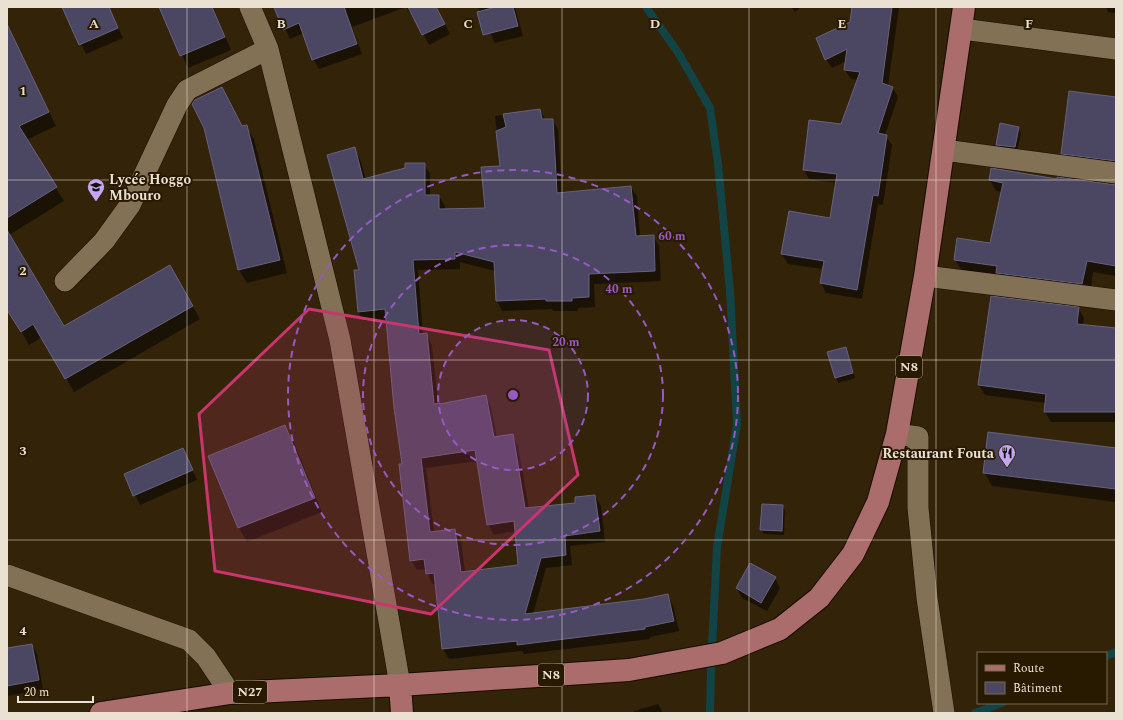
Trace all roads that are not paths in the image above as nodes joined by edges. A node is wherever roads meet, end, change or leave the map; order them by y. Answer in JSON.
{"nodes":[{"id":1,"x":250,"y":7,"type":"edge"},
{"id":2,"x":964,"y":7,"type":"edge"},
{"id":3,"x":962,"y":29,"type":"junction"},
{"id":4,"x":268,"y":49,"type":"junction"},
{"id":5,"x":1116,"y":49,"type":"edge"},
{"id":6,"x":944,"y":150,"type":"junction"},
{"id":7,"x":1116,"y":173,"type":"edge"},
{"id":8,"x":926,"y":276,"type":"junction"},
{"id":9,"x":65,"y":281,"type":"dead end"},
{"id":10,"x":1116,"y":300,"type":"edge"},
{"id":11,"x":898,"y":434,"type":"junction"},
{"id":12,"x":7,"y":575,"type":"edge"},
{"id":13,"x":400,"y":685,"type":"junction"},
{"id":14,"x":230,"y":692,"type":"junction"},
{"id":15,"x":944,"y":712,"type":"edge"},
{"id":16,"x":101,"y":713,"type":"edge"},
{"id":17,"x":402,"y":713,"type":"edge"}],
"edges":[{"from":1,"to":4,"type":"street"},
{"from":2,"to":3,"type":"main road","number":"N8"},
{"from":3,"to":5,"type":"street"},
{"from":3,"to":6,"type":"main road","number":"N8"},
{"from":4,"to":9,"type":"street"},
{"from":4,"to":13,"type":"street"},
{"from":6,"to":7,"type":"street"},
{"from":6,"to":8,"type":"main road","number":"N8"},
{"from":8,"to":10,"type":"street"},
{"from":8,"to":11,"type":"main road","number":"N8"},
{"from":11,"to":13,"type":"main road","number":"N8"},
{"from":11,"to":15,"type":"street"},
{"from":12,"to":14,"type":"street"},
{"from":13,"to":14,"type":"main road","number":"N27"},
{"from":13,"to":17,"type":"main road"},
{"from":14,"to":16,"type":"main road","number":"N27"}]}
